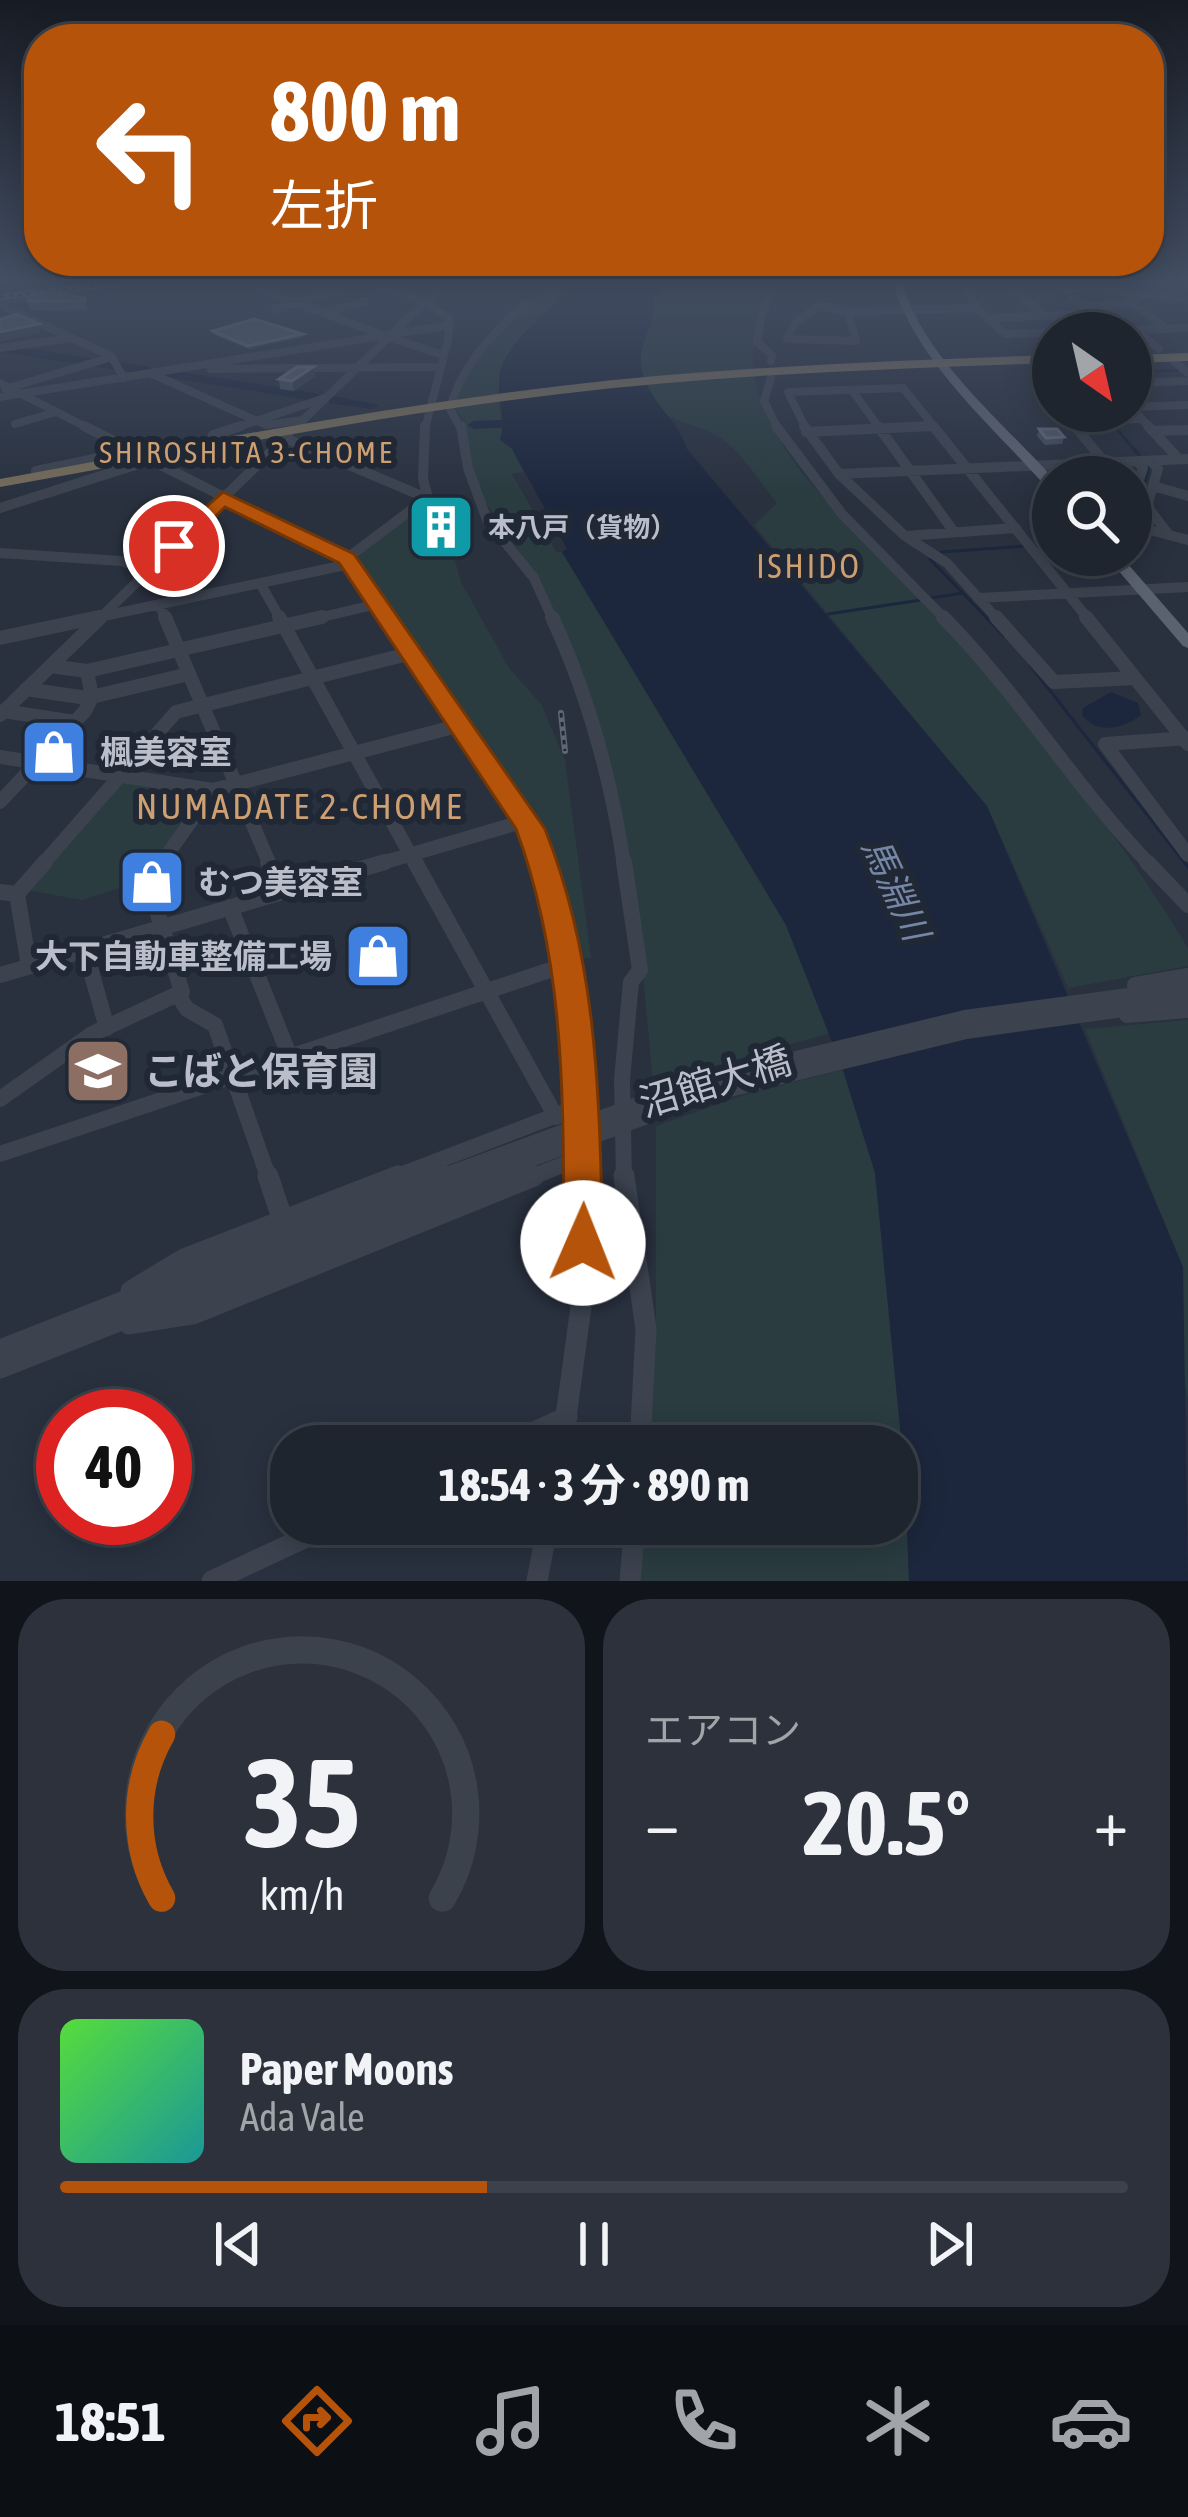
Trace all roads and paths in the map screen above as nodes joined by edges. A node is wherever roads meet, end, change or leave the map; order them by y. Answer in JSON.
{"nodes":[{"id":1,"x":96,"y":352,"type":"edge"},
{"id":2,"x":287,"y":352,"type":"edge"},
{"id":3,"x":374,"y":352,"type":"edge"},
{"id":4,"x":422,"y":352,"type":"edge"},
{"id":5,"x":444,"y":352,"type":"edge"},
{"id":6,"x":477,"y":352,"type":"edge"},
{"id":7,"x":768,"y":352,"type":"edge"},
{"id":8,"x":931,"y":352,"type":"edge"},
{"id":9,"x":1164,"y":353,"type":"junction"},
{"id":10,"x":1188,"y":353,"type":"edge"},
{"id":11,"x":1152,"y":354,"type":"edge"},
{"id":12,"x":1152,"y":354,"type":"edge"},
{"id":13,"x":934,"y":357,"type":"junction"},
{"id":14,"x":1032,"y":358,"type":"edge"},
{"id":15,"x":1032,"y":359,"type":"edge"},
{"id":16,"x":441,"y":361,"type":"junction"},
{"id":17,"x":115,"y":363,"type":"junction"},
{"id":18,"x":974,"y":363,"type":"junction"},
{"id":19,"x":357,"y":368,"type":"junction"},
{"id":20,"x":780,"y":369,"type":"junction"},
{"id":21,"x":169,"y":370,"type":"junction"},
{"id":22,"x":950,"y":370,"type":"junction"},
{"id":23,"x":151,"y":373,"type":"junction"},
{"id":24,"x":1188,"y":377,"type":"edge"},
{"id":25,"x":124,"y":378,"type":"junction"},
{"id":26,"x":1152,"y":381,"type":"edge"},
{"id":27,"x":2,"y":390,"type":"edge"},
{"id":28,"x":852,"y":390,"type":"junction"},
{"id":29,"x":21,"y":394,"type":"junction"},
{"id":30,"x":326,"y":398,"type":"junction"},
{"id":31,"x":1188,"y":405,"type":"edge"},
{"id":32,"x":1152,"y":406,"type":"edge"},
{"id":33,"x":61,"y":414,"type":"junction"},
{"id":34,"x":254,"y":420,"type":"junction"},
{"id":35,"x":308,"y":423,"type":"junction"},
{"id":36,"x":15,"y":424,"type":"dead end"},
{"id":37,"x":933,"y":426,"type":"junction"},
{"id":38,"x":33,"y":428,"type":"dead end"},
{"id":39,"x":879,"y":428,"type":"junction"},
{"id":40,"x":1188,"y":430,"type":"edge"},
{"id":41,"x":1153,"y":431,"type":"joint"},
{"id":42,"x":806,"y":432,"type":"junction"},
{"id":43,"x":1081,"y":432,"type":"edge"},
{"id":44,"x":281,"y":434,"type":"junction"},
{"id":45,"x":213,"y":435,"type":"dead end"},
{"id":46,"x":1032,"y":456,"type":"edge"},
{"id":47,"x":1035,"y":456,"type":"edge"},
{"id":48,"x":1100,"y":456,"type":"edge"},
{"id":49,"x":1184,"y":459,"type":"edge"},
{"id":50,"x":1152,"y":461,"type":"edge"},
{"id":51,"x":1152,"y":462,"type":"edge"},
{"id":52,"x":1032,"y":465,"type":"edge"},
{"id":53,"x":968,"y":469,"type":"junction"},
{"id":54,"x":36,"y":471,"type":"junction"},
{"id":55,"x":910,"y":471,"type":"junction"},
{"id":56,"x":838,"y":474,"type":"junction"},
{"id":57,"x":0,"y":480,"type":"edge"},
{"id":58,"x":1153,"y":486,"type":"junction"},
{"id":59,"x":1188,"y":496,"type":"edge"},
{"id":60,"x":223,"y":498,"type":"junction"},
{"id":61,"x":423,"y":499,"type":"junction"},
{"id":62,"x":0,"y":508,"type":"edge"},
{"id":63,"x":1016,"y":528,"type":"junction"},
{"id":64,"x":1152,"y":531,"type":"edge"},
{"id":65,"x":954,"y":532,"type":"junction"},
{"id":66,"x":1169,"y":535,"type":"junction"},
{"id":67,"x":904,"y":536,"type":"junction"},
{"id":68,"x":1188,"y":540,"type":"edge"},
{"id":69,"x":440,"y":542,"type":"dead end"},
{"id":70,"x":0,"y":553,"type":"edge"},
{"id":71,"x":348,"y":561,"type":"junction"},
{"id":72,"x":148,"y":570,"type":"junction"},
{"id":73,"x":1134,"y":576,"type":"edge"},
{"id":74,"x":1138,"y":576,"type":"edge"},
{"id":75,"x":260,"y":583,"type":"junction"},
{"id":76,"x":1188,"y":587,"type":"edge"},
{"id":77,"x":1148,"y":590,"type":"junction"},
{"id":78,"x":1068,"y":594,"type":"junction"},
{"id":79,"x":978,"y":598,"type":"junction"},
{"id":80,"x":159,"y":604,"type":"junction"},
{"id":81,"x":378,"y":604,"type":"junction"},
{"id":82,"x":100,"y":617,"type":"junction"},
{"id":83,"x":284,"y":626,"type":"junction"},
{"id":84,"x":1188,"y":628,"type":"edge"},
{"id":85,"x":0,"y":638,"type":"edge"},
{"id":86,"x":1188,"y":643,"type":"edge"},
{"id":87,"x":179,"y":650,"type":"junction"},
{"id":88,"x":412,"y":653,"type":"junction"},
{"id":89,"x":50,"y":666,"type":"junction"},
{"id":90,"x":87,"y":671,"type":"junction"},
{"id":91,"x":189,"y":674,"type":"junction"},
{"id":92,"x":1135,"y":677,"type":"junction"},
{"id":93,"x":312,"y":678,"type":"junction"},
{"id":94,"x":26,"y":689,"type":"junction"},
{"id":95,"x":92,"y":698,"type":"junction"},
{"id":96,"x":201,"y":704,"type":"junction"},
{"id":97,"x":1,"y":712,"type":"edge"},
{"id":98,"x":75,"y":722,"type":"junction"},
{"id":99,"x":460,"y":725,"type":"junction"},
{"id":100,"x":1187,"y":740,"type":"edge"},
{"id":101,"x":353,"y":753,"type":"junction"},
{"id":102,"x":0,"y":757,"type":"edge"},
{"id":103,"x":38,"y":762,"type":"junction"},
{"id":104,"x":118,"y":775,"type":"junction"},
{"id":105,"x":235,"y":784,"type":"junction"},
{"id":106,"x":213,"y":790,"type":"junction"},
{"id":107,"x":0,"y":802,"type":"edge"},
{"id":108,"x":526,"y":821,"type":"junction"},
{"id":109,"x":409,"y":855,"type":"junction"},
{"id":110,"x":1188,"y":855,"type":"edge"},
{"id":111,"x":281,"y":892,"type":"junction"},
{"id":112,"x":9,"y":893,"type":"edge"},
{"id":113,"x":1188,"y":905,"type":"edge"},
{"id":114,"x":230,"y":907,"type":"junction"},
{"id":115,"x":163,"y":927,"type":"junction"},
{"id":116,"x":85,"y":950,"type":"junction"},
{"id":117,"x":568,"y":964,"type":"junction"},
{"id":118,"x":29,"y":966,"type":"junction"},
{"id":119,"x":0,"y":975,"type":"edge"},
{"id":120,"x":1188,"y":976,"type":"edge"},
{"id":121,"x":1188,"y":988,"type":"edge"},
{"id":122,"x":485,"y":991,"type":"junction"},
{"id":123,"x":178,"y":995,"type":"junction"},
{"id":124,"x":1188,"y":1000,"type":"edge"},
{"id":125,"x":1054,"y":1004,"type":"junction"},
{"id":126,"x":1188,"y":1010,"type":"edge"},
{"id":127,"x":1018,"y":1022,"type":"junction"},
{"id":128,"x":106,"y":1028,"type":"junction"},
{"id":129,"x":290,"y":1057,"type":"junction"},
{"id":130,"x":234,"y":1076,"type":"junction"},
{"id":131,"x":0,"y":1100,"type":"edge"},
{"id":132,"x":583,"y":1105,"type":"junction"},
{"id":133,"x":556,"y":1117,"type":"junction"},
{"id":134,"x":0,"y":1154,"type":"edge"},
{"id":135,"x":585,"y":1156,"type":"junction"},
{"id":136,"x":283,"y":1221,"type":"junction"},
{"id":137,"x":197,"y":1282,"type":"junction"},
{"id":138,"x":100,"y":1320,"type":"junction"},
{"id":139,"x":0,"y":1350,"type":"edge"},
{"id":140,"x":0,"y":1368,"type":"edge"},
{"id":141,"x":567,"y":1417,"type":"junction"},
{"id":142,"x":550,"y":1425,"type":"edge"},
{"id":143,"x":566,"y":1425,"type":"edge"},
{"id":144,"x":641,"y":1425,"type":"edge"},
{"id":145,"x":289,"y":1545,"type":"edge"},
{"id":146,"x":544,"y":1545,"type":"edge"},
{"id":147,"x":633,"y":1545,"type":"edge"},
{"id":148,"x":212,"y":1581,"type":"edge"},
{"id":149,"x":537,"y":1581,"type":"edge"},
{"id":150,"x":630,"y":1581,"type":"edge"}],
"edges":[{"from":1,"to":17,"type":"street"},
{"from":2,"to":21,"type":"street"},
{"from":3,"to":19,"type":"street"},
{"from":4,"to":16,"type":"street"},
{"from":5,"to":16,"type":"street"},
{"from":6,"to":144,"type":"street"},
{"from":7,"to":20,"type":"street"},
{"from":8,"to":13,"type":"main road"},
{"from":9,"to":10,"type":"highway"},
{"from":9,"to":11,"type":"highway"},
{"from":9,"to":24,"type":"street"},
{"from":10,"to":12,"type":"highway"},
{"from":13,"to":14,"type":"highway"},
{"from":13,"to":18,"type":"highway"},
{"from":13,"to":18,"type":"main road"},
{"from":13,"to":20,"type":"highway"},
{"from":13,"to":22,"type":"main road"},
{"from":15,"to":18,"type":"highway"},
{"from":16,"to":19,"type":"street"},
{"from":16,"to":61,"type":"street"},
{"from":17,"to":25,"type":"street"},
{"from":17,"to":27,"type":"street"},
{"from":18,"to":22,"type":"highway"},
{"from":18,"to":47,"type":"main road"},
{"from":19,"to":21,"type":"street"},
{"from":19,"to":30,"type":"street"},
{"from":20,"to":22,"type":"highway"},
{"from":20,"to":35,"type":"highway"},
{"from":20,"to":113,"type":"street"},
{"from":21,"to":23,"type":"street"},
{"from":22,"to":46,"type":"main road"},
{"from":23,"to":25,"type":"street"},
{"from":23,"to":34,"type":"street"},
{"from":24,"to":26,"type":"street"},
{"from":25,"to":29,"type":"street"},
{"from":27,"to":29,"type":"street"},
{"from":28,"to":37,"type":"street"},
{"from":28,"to":39,"type":"street"},
{"from":28,"to":42,"type":"street"},
{"from":29,"to":33,"type":"street"},
{"from":30,"to":34,"type":"street"},
{"from":30,"to":35,"type":"street"},
{"from":31,"to":32,"type":"street"},
{"from":33,"to":36,"type":"street"},
{"from":33,"to":38,"type":"street"},
{"from":33,"to":54,"type":"street"},
{"from":34,"to":35,"type":"street"},
{"from":34,"to":45,"type":"street"},
{"from":35,"to":44,"type":"highway"},
{"from":37,"to":39,"type":"street"},
{"from":37,"to":53,"type":"street"},
{"from":39,"to":42,"type":"street"},
{"from":39,"to":55,"type":"street"},
{"from":40,"to":41,"type":"street"},
{"from":41,"to":49,"type":"street"},
{"from":42,"to":56,"type":"street"},
{"from":43,"to":48,"type":"street"},
{"from":44,"to":54,"type":"highway"},
{"from":44,"to":57,"type":"highway"},
{"from":44,"to":60,"type":"street"},
{"from":44,"to":61,"type":"street"},
{"from":49,"to":50,"type":"street"},
{"from":51,"to":58,"type":"street"},
{"from":52,"to":53,"type":"street"},
{"from":53,"to":55,"type":"street"},
{"from":53,"to":63,"type":"street"},
{"from":54,"to":57,"type":"highway"},
{"from":55,"to":56,"type":"street"},
{"from":55,"to":65,"type":"street"},
{"from":56,"to":67,"type":"street"},
{"from":58,"to":59,"type":"street"},
{"from":58,"to":66,"type":"street"},
{"from":60,"to":62,"type":"street"},
{"from":60,"to":71,"type":"street"},
{"from":60,"to":72,"type":"street"},
{"from":61,"to":69,"type":"street"},
{"from":61,"to":71,"type":"street"},
{"from":63,"to":65,"type":"street"},
{"from":63,"to":78,"type":"street"},
{"from":64,"to":66,"type":"street"},
{"from":65,"to":67,"type":"street"},
{"from":66,"to":68,"type":"street"},
{"from":67,"to":79,"type":"street"},
{"from":70,"to":72,"type":"street"},
{"from":71,"to":75,"type":"street"},
{"from":71,"to":81,"type":"street"},
{"from":72,"to":82,"type":"street"},
{"from":73,"to":77,"type":"main road"},
{"from":74,"to":77,"type":"main road"},
{"from":75,"to":80,"type":"street"},
{"from":75,"to":83,"type":"street"},
{"from":76,"to":77,"type":"street"},
{"from":77,"to":78,"type":"street"},
{"from":77,"to":84,"type":"main road"},
{"from":77,"to":86,"type":"main road"},
{"from":78,"to":79,"type":"street"},
{"from":78,"to":92,"type":"street"},
{"from":79,"to":92,"type":"street"},
{"from":80,"to":82,"type":"street"},
{"from":80,"to":87,"type":"street"},
{"from":81,"to":83,"type":"street"},
{"from":81,"to":88,"type":"street"},
{"from":82,"to":85,"type":"street"},
{"from":82,"to":89,"type":"street"},
{"from":83,"to":87,"type":"street"},
{"from":83,"to":93,"type":"street"},
{"from":87,"to":90,"type":"street"},
{"from":87,"to":91,"type":"street"},
{"from":88,"to":93,"type":"street"},
{"from":88,"to":99,"type":"street"},
{"from":89,"to":90,"type":"street"},
{"from":89,"to":94,"type":"street"},
{"from":90,"to":95,"type":"street"},
{"from":91,"to":95,"type":"street"},
{"from":91,"to":96,"type":"street"},
{"from":92,"to":100,"type":"street"},
{"from":93,"to":96,"type":"street"},
{"from":93,"to":101,"type":"street"},
{"from":94,"to":95,"type":"street"},
{"from":94,"to":97,"type":"street"},
{"from":95,"to":98,"type":"street"},
{"from":96,"to":104,"type":"street"},
{"from":96,"to":105,"type":"street"},
{"from":97,"to":98,"type":"street"},
{"from":98,"to":103,"type":"street"},
{"from":99,"to":101,"type":"street"},
{"from":99,"to":108,"type":"street"},
{"from":100,"to":110,"type":"street"},
{"from":101,"to":105,"type":"street"},
{"from":101,"to":109,"type":"street"},
{"from":102,"to":103,"type":"street"},
{"from":103,"to":104,"type":"street"},
{"from":103,"to":107,"type":"street"},
{"from":104,"to":106,"type":"street"},
{"from":104,"to":112,"type":"street"},
{"from":105,"to":106,"type":"street"},
{"from":105,"to":111,"type":"street"},
{"from":106,"to":115,"type":"street"},
{"from":108,"to":109,"type":"street"},
{"from":108,"to":117,"type":"street"},
{"from":109,"to":111,"type":"street"},
{"from":109,"to":122,"type":"street"},
{"from":111,"to":114,"type":"street"},
{"from":112,"to":118,"type":"street"},
{"from":114,"to":115,"type":"street"},
{"from":114,"to":129,"type":"street"},
{"from":115,"to":116,"type":"street"},
{"from":115,"to":123,"type":"street"},
{"from":116,"to":118,"type":"street"},
{"from":116,"to":128,"type":"street"},
{"from":117,"to":122,"type":"street"},
{"from":117,"to":132,"type":"street"},
{"from":118,"to":119,"type":"street"},
{"from":120,"to":125,"type":"street"},
{"from":121,"to":125,"type":"street","name":"沼館大橋"},
{"from":122,"to":129,"type":"street"},
{"from":122,"to":133,"type":"street"},
{"from":123,"to":128,"type":"street"},
{"from":123,"to":130,"type":"street"},
{"from":124,"to":127,"type":"street","name":"沼館大橋"},
{"from":125,"to":137,"type":"street","name":"沼館大橋"},
{"from":126,"to":127,"type":"street"},
{"from":127,"to":137,"type":"street","name":"沼館大橋"},
{"from":128,"to":131,"type":"street"},
{"from":129,"to":130,"type":"street"},
{"from":130,"to":134,"type":"street"},
{"from":130,"to":136,"type":"street"},
{"from":132,"to":133,"type":"street"},
{"from":132,"to":135,"type":"street"},
{"from":133,"to":136,"type":"street"},
{"from":135,"to":138,"type":"street"},
{"from":135,"to":141,"type":"street"},
{"from":136,"to":138,"type":"street"},
{"from":137,"to":138,"type":"street"},
{"from":138,"to":139,"type":"street"},
{"from":138,"to":140,"type":"street"},
{"from":141,"to":142,"type":"street"},
{"from":141,"to":143,"type":"street"},
{"from":145,"to":148,"type":"street"},
{"from":146,"to":149,"type":"street"},
{"from":147,"to":150,"type":"street"}]}
